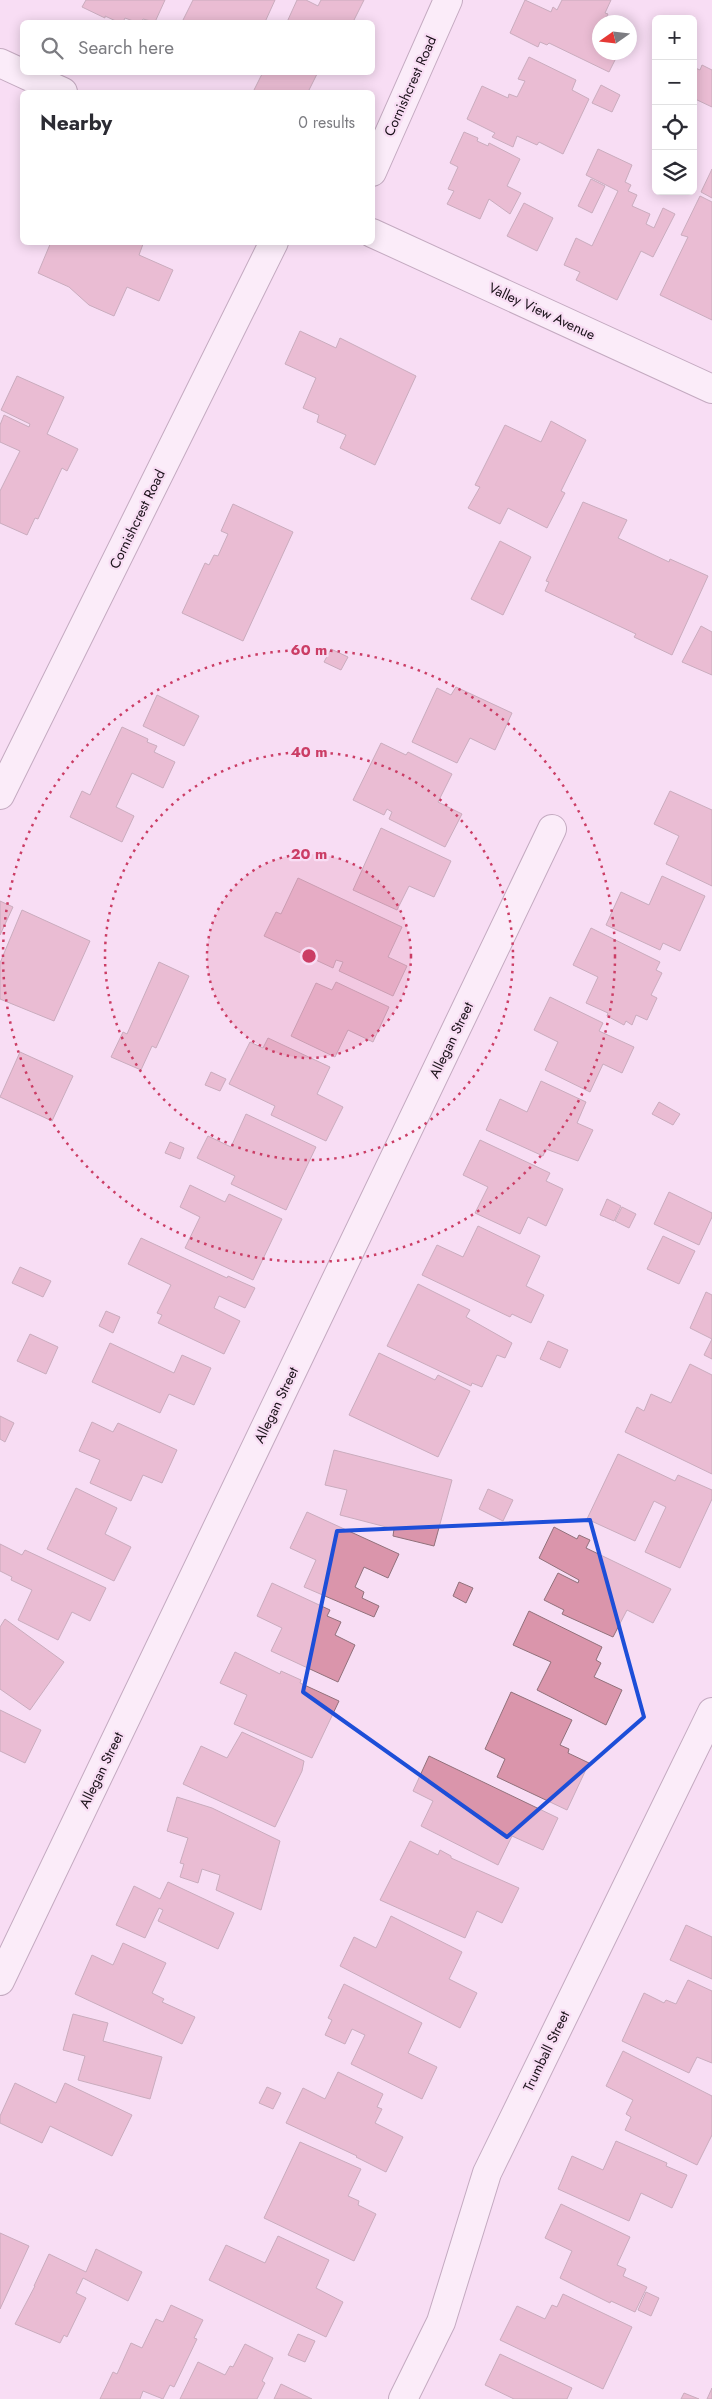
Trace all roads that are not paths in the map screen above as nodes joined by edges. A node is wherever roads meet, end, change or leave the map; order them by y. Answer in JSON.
{"nodes":[{"id":1,"x":448,"y":0,"type":"edge"},
{"id":2,"x":0,"y":62,"type":"edge"},
{"id":3,"x":20,"y":72,"type":"edge"},
{"id":4,"x":27,"y":75,"type":"edge"},
{"id":5,"x":59,"y":90,"type":"edge"},
{"id":6,"x":375,"y":165,"type":"edge"},
{"id":7,"x":375,"y":234,"type":"edge"},
{"id":8,"x":273,"y":245,"type":"edge"},
{"id":9,"x":712,"y":389,"type":"edge"},
{"id":10,"x":0,"y":795,"type":"edge"},
{"id":11,"x":552,"y":829,"type":"dead end"},
{"id":12,"x":712,"y":1712,"type":"edge"},
{"id":13,"x":0,"y":1981,"type":"edge"},
{"id":14,"x":403,"y":2399,"type":"edge"}],
"edges":[{"from":1,"to":6,"type":"street","name":"Cornishcrest Road"},
{"from":2,"to":3,"type":"street"},
{"from":4,"to":5,"type":"street"},
{"from":7,"to":9,"type":"street","name":"Valley View Avenue"},
{"from":8,"to":10,"type":"street","name":"Cornishcrest Road"},
{"from":11,"to":13,"type":"street","name":"Allegan Street"},
{"from":12,"to":14,"type":"street","name":"Trumball Street"}]}
